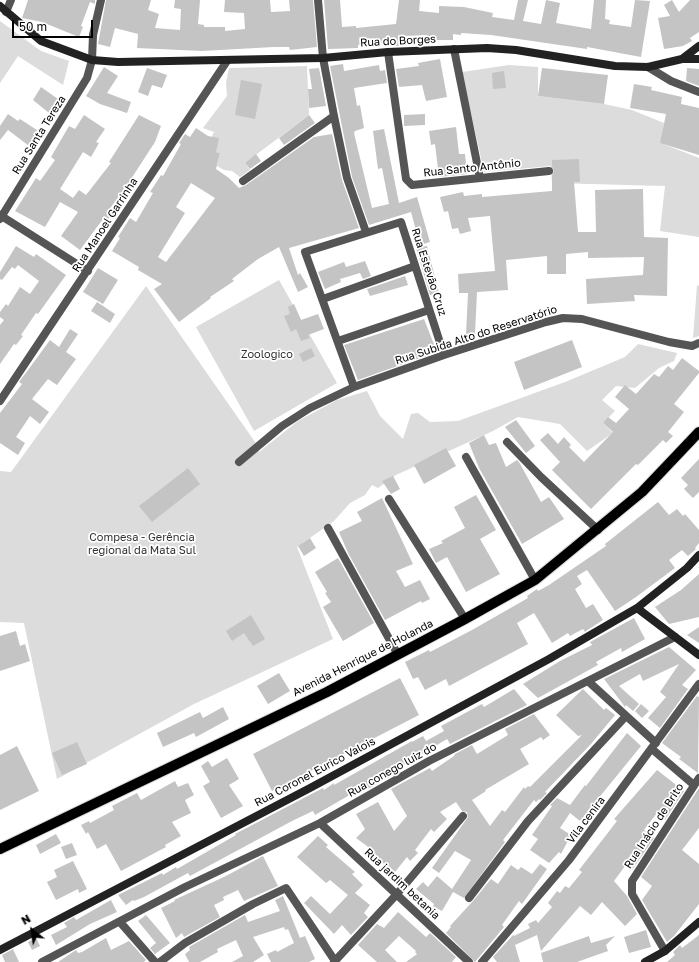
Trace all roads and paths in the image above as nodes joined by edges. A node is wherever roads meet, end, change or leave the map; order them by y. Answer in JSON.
{"nodes":[{"id":1,"x":11,"y":0,"type":"edge"},
{"id":2,"x":101,"y":0,"type":"edge"},
{"id":3,"x":318,"y":0,"type":"edge"},
{"id":4,"x":3,"y":9,"type":"edge"},
{"id":5,"x":699,"y":46,"type":"edge"},
{"id":6,"x":454,"y":49,"type":"junction"},
{"id":7,"x":388,"y":52,"type":"junction"},
{"id":8,"x":323,"y":58,"type":"junction"},
{"id":9,"x":682,"y":59,"type":"junction"},
{"id":10,"x":699,"y":59,"type":"edge"},
{"id":11,"x":92,"y":60,"type":"junction"},
{"id":12,"x":227,"y":61,"type":"junction"},
{"id":13,"x":648,"y":67,"type":"junction"},
{"id":14,"x":699,"y":92,"type":"edge"},
{"id":15,"x":334,"y":116,"type":"junction"},
{"id":16,"x":550,"y":171,"type":"dead end"},
{"id":17,"x":480,"y":178,"type":"junction"},
{"id":18,"x":243,"y":181,"type":"dead end"},
{"id":19,"x":1,"y":217,"type":"edge"},
{"id":20,"x":366,"y":232,"type":"junction"},
{"id":21,"x":415,"y":266,"type":"junction"},
{"id":22,"x":88,"y":271,"type":"junction"},
{"id":23,"x":323,"y":298,"type":"junction"},
{"id":24,"x":429,"y":310,"type":"junction"},
{"id":25,"x":338,"y":341,"type":"junction"},
{"id":26,"x":699,"y":343,"type":"edge"},
{"id":27,"x":444,"y":355,"type":"junction"},
{"id":28,"x":354,"y":387,"type":"junction"},
{"id":29,"x":0,"y":401,"type":"edge"},
{"id":30,"x":699,"y":432,"type":"edge"},
{"id":31,"x":507,"y":442,"type":"dead end"},
{"id":32,"x":466,"y":457,"type":"dead end"},
{"id":33,"x":239,"y":462,"type":"dead end"},
{"id":34,"x":389,"y":499,"type":"dead end"},
{"id":35,"x":328,"y":528,"type":"dead end"},
{"id":36,"x":598,"y":530,"type":"junction"},
{"id":37,"x":699,"y":555,"type":"edge"},
{"id":38,"x":535,"y":580,"type":"junction"},
{"id":39,"x":637,"y":608,"type":"junction"},
{"id":40,"x":465,"y":619,"type":"junction"},
{"id":41,"x":675,"y":637,"type":"junction"},
{"id":42,"x":398,"y":655,"type":"junction"},
{"id":43,"x":699,"y":656,"type":"edge"},
{"id":44,"x":589,"y":682,"type":"junction"},
{"id":45,"x":699,"y":684,"type":"edge"},
{"id":46,"x":626,"y":716,"type":"junction"},
{"id":47,"x":654,"y":746,"type":"junction"},
{"id":48,"x":699,"y":778,"type":"edge"},
{"id":49,"x":694,"y":785,"type":"junction"},
{"id":50,"x":463,"y":816,"type":"dead end"},
{"id":51,"x":320,"y":823,"type":"junction"},
{"id":52,"x":0,"y":849,"type":"edge"},
{"id":53,"x":397,"y":894,"type":"junction"},
{"id":54,"x":469,"y":898,"type":"dead end"},
{"id":55,"x":120,"y":922,"type":"junction"},
{"id":56,"x":699,"y":922,"type":"edge"},
{"id":57,"x":0,"y":950,"type":"edge"},
{"id":58,"x":665,"y":951,"type":"junction"},
{"id":59,"x":334,"y":961,"type":"edge"},
{"id":60,"x":42,"y":962,"type":"edge"},
{"id":61,"x":155,"y":962,"type":"edge"},
{"id":62,"x":160,"y":962,"type":"edge"},
{"id":63,"x":469,"y":962,"type":"edge"},
{"id":64,"x":482,"y":962,"type":"edge"},
{"id":65,"x":645,"y":962,"type":"edge"}],
"edges":[{"from":1,"to":4,"type":"street"},
{"from":2,"to":11,"type":"street","name":"Rua Santa Tereza"},
{"from":3,"to":8,"type":"street"},
{"from":4,"to":11,"type":"main road","name":"Rua do Borges"},
{"from":5,"to":9,"type":"main road","name":"Rua do Borges"},
{"from":6,"to":7,"type":"main road","name":"Rua do Borges"},
{"from":6,"to":13,"type":"main road","name":"Rua do Borges"},
{"from":6,"to":17,"type":"street"},
{"from":7,"to":8,"type":"main road","name":"Rua do Borges"},
{"from":7,"to":17,"type":"street","name":"Rua Santo Antônio"},
{"from":8,"to":12,"type":"main road","name":"Rua do Borges"},
{"from":8,"to":15,"type":"street"},
{"from":9,"to":10,"type":"main road"},
{"from":9,"to":13,"type":"main road","name":"Rua do Borges"},
{"from":11,"to":12,"type":"main road","name":"Rua do Borges"},
{"from":11,"to":19,"type":"street","name":"Rua Santa Tereza"},
{"from":12,"to":22,"type":"street","name":"Rua Manoel Garrinha"},
{"from":13,"to":14,"type":"street"},
{"from":15,"to":18,"type":"street"},
{"from":15,"to":20,"type":"street"},
{"from":16,"to":17,"type":"street","name":"Rua Santo Antônio"},
{"from":19,"to":22,"type":"street"},
{"from":20,"to":21,"type":"street","name":"Rua Estevão Cruz"},
{"from":20,"to":23,"type":"street","name":"Rua Estevão Cruz"},
{"from":21,"to":23,"type":"street"},
{"from":21,"to":24,"type":"street","name":"Rua Estevão Cruz"},
{"from":22,"to":29,"type":"street","name":"Rua Manoel Garrinha"},
{"from":23,"to":25,"type":"street","name":"Rua Estevão Cruz"},
{"from":24,"to":25,"type":"street"},
{"from":24,"to":27,"type":"street","name":"Rua Estevão Cruz"},
{"from":25,"to":28,"type":"street","name":"Rua Estevão Cruz"},
{"from":26,"to":27,"type":"street","name":"Rua Subida Alto do Reservatório"},
{"from":27,"to":28,"type":"street","name":"Rua Subida Alto do Reservatório"},
{"from":28,"to":33,"type":"street","name":"Rua Subida Alto do Reservatório"},
{"from":30,"to":36,"type":"main road","name":"Avenida Henrique de Holanda"},
{"from":31,"to":36,"type":"street"},
{"from":32,"to":38,"type":"street"},
{"from":34,"to":40,"type":"street"},
{"from":35,"to":42,"type":"street"},
{"from":36,"to":38,"type":"main road","name":"Avenida Henrique de Holanda"},
{"from":37,"to":39,"type":"main road","name":"Rua Coronel Eurico Valois"},
{"from":38,"to":40,"type":"main road","name":"Avenida Henrique de Holanda"},
{"from":39,"to":41,"type":"main road"},
{"from":39,"to":57,"type":"main road","name":"Rua Coronel Eurico Valois"},
{"from":40,"to":42,"type":"main road","name":"Avenida Henrique de Holanda"},
{"from":41,"to":43,"type":"main road"},
{"from":41,"to":44,"type":"street","name":"Rua conego luiz do"},
{"from":42,"to":52,"type":"main road","name":"Avenida Henrique de Holanda"},
{"from":44,"to":46,"type":"street"},
{"from":44,"to":51,"type":"street","name":"Rua conego luiz do"},
{"from":45,"to":47,"type":"street","name":"Vila cenira"},
{"from":46,"to":47,"type":"street"},
{"from":46,"to":54,"type":"street"},
{"from":47,"to":49,"type":"street"},
{"from":47,"to":64,"type":"street","name":"Vila cenira"},
{"from":48,"to":49,"type":"street","name":"Rua Inácio de Brito"},
{"from":49,"to":58,"type":"street","name":"Rua Inácio de Brito"},
{"from":50,"to":53,"type":"street"},
{"from":51,"to":53,"type":"street","name":"Rua jardim betania"},
{"from":51,"to":55,"type":"street","name":"Rua conego luiz do"},
{"from":53,"to":59,"type":"street"},
{"from":53,"to":63,"type":"street","name":"Rua jardim betania"},
{"from":55,"to":60,"type":"street","name":"Rua conego luiz do"},
{"from":55,"to":61,"type":"street"},
{"from":56,"to":58,"type":"main road"},
{"from":58,"to":65,"type":"main road"},
{"from":59,"to":62,"type":"street"}]}
